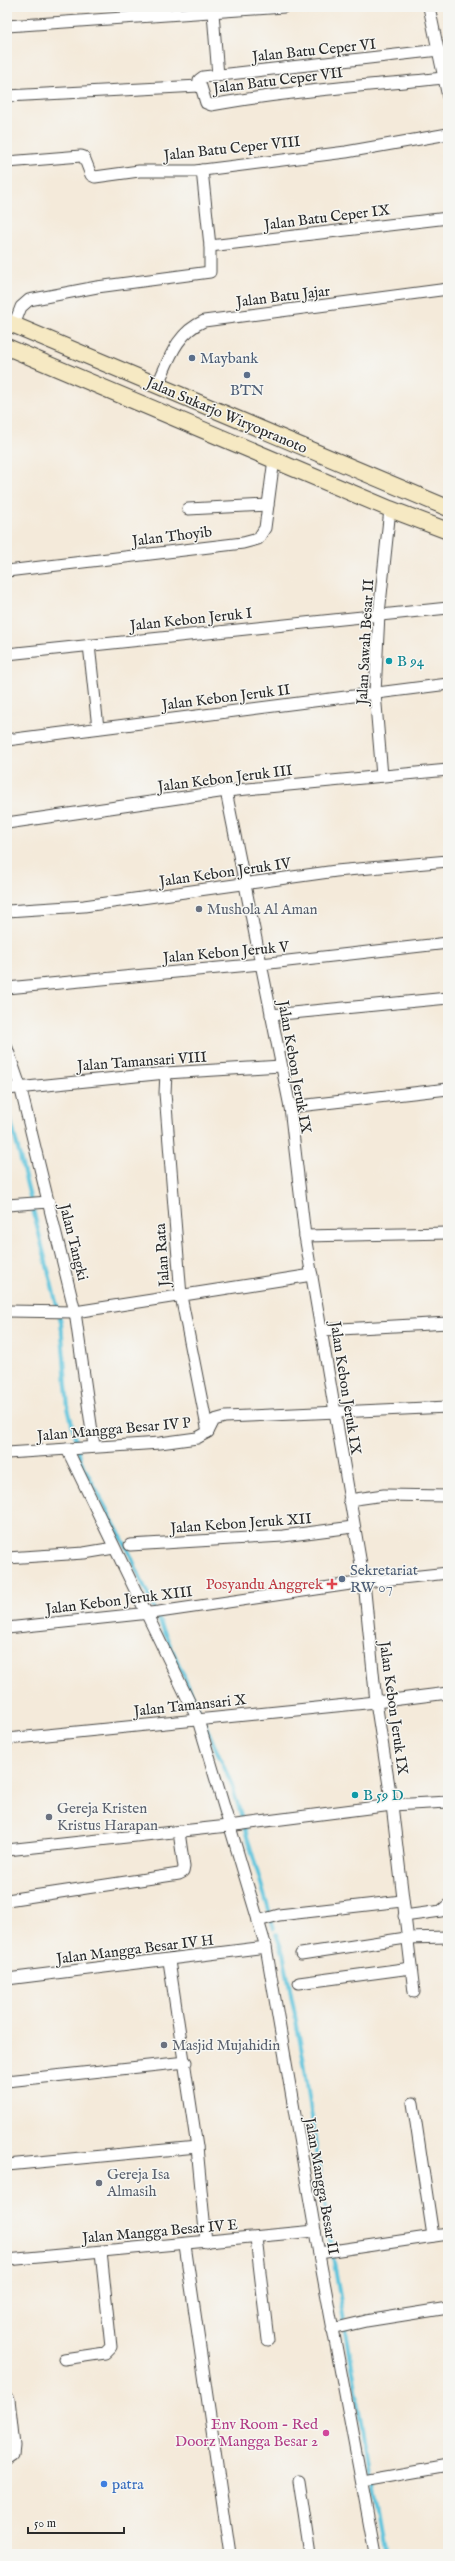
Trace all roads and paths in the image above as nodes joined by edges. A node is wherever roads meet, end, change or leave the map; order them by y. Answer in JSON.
{"nodes":[{"id":1,"x":284,"y":7,"type":"edge"},
{"id":2,"x":429,"y":7,"type":"edge"},
{"id":3,"x":213,"y":13,"type":"junction"},
{"id":4,"x":7,"y":26,"type":"edge"},
{"id":5,"x":439,"y":50,"type":"junction"},
{"id":6,"x":218,"y":76,"type":"junction"},
{"id":7,"x":444,"y":78,"type":"junction"},
{"id":8,"x":199,"y":86,"type":"junction"},
{"id":9,"x":7,"y":96,"type":"edge"},
{"id":10,"x":448,"y":97,"type":"edge"},
{"id":11,"x":448,"y":134,"type":"edge"},
{"id":12,"x":7,"y":162,"type":"edge"},
{"id":13,"x":202,"y":170,"type":"junction"},
{"id":14,"x":448,"y":218,"type":"edge"},
{"id":15,"x":210,"y":246,"type":"junction"},
{"id":16,"x":448,"y":289,"type":"edge"},
{"id":17,"x":10,"y":323,"type":"edge"},
{"id":18,"x":7,"y":347,"type":"edge"},
{"id":19,"x":157,"y":386,"type":"junction"},
{"id":20,"x":268,"y":432,"type":"junction"},
{"id":21,"x":296,"y":444,"type":"junction"},
{"id":22,"x":259,"y":453,"type":"junction"},
{"id":23,"x":281,"y":462,"type":"junction"},
{"id":24,"x":268,"y":505,"type":"junction"},
{"id":25,"x":188,"y":508,"type":"dead end"},
{"id":26,"x":448,"y":508,"type":"edge"},
{"id":27,"x":390,"y":509,"type":"junction"},
{"id":28,"x":448,"y":531,"type":"edge"},
{"id":29,"x":7,"y":571,"type":"edge"},
{"id":30,"x":448,"y":608,"type":"edge"},
{"id":31,"x":379,"y":614,"type":"junction"},
{"id":32,"x":89,"y":645,"type":"junction"},
{"id":33,"x":7,"y":654,"type":"edge"},
{"id":34,"x":448,"y":684,"type":"edge"},
{"id":35,"x":375,"y":693,"type":"junction"},
{"id":36,"x":98,"y":728,"type":"junction"},
{"id":37,"x":7,"y":740,"type":"edge"},
{"id":38,"x":448,"y":770,"type":"edge"},
{"id":39,"x":382,"y":776,"type":"junction"},
{"id":40,"x":226,"y":791,"type":"junction"},
{"id":41,"x":7,"y":822,"type":"edge"},
{"id":42,"x":448,"y":861,"type":"edge"},
{"id":43,"x":244,"y":885,"type":"junction"},
{"id":44,"x":7,"y":911,"type":"edge"},
{"id":45,"x":448,"y":943,"type":"edge"},
{"id":46,"x":262,"y":964,"type":"junction"},
{"id":47,"x":7,"y":988,"type":"edge"},
{"id":48,"x":448,"y":998,"type":"edge"},
{"id":49,"x":271,"y":1015,"type":"junction"},
{"id":50,"x":7,"y":1048,"type":"edge"},
{"id":51,"x":281,"y":1066,"type":"junction"},
{"id":52,"x":166,"y":1073,"type":"junction"},
{"id":53,"x":12,"y":1088,"type":"edge"},
{"id":54,"x":448,"y":1090,"type":"edge"},
{"id":55,"x":290,"y":1107,"type":"junction"},
{"id":56,"x":44,"y":1203,"type":"junction"},
{"id":57,"x":7,"y":1205,"type":"edge"},
{"id":58,"x":448,"y":1233,"type":"edge"},
{"id":59,"x":305,"y":1236,"type":"junction"},
{"id":60,"x":312,"y":1275,"type":"junction"},
{"id":61,"x":181,"y":1296,"type":"junction"},
{"id":62,"x":7,"y":1311,"type":"edge"},
{"id":63,"x":75,"y":1312,"type":"junction"},
{"id":64,"x":448,"y":1323,"type":"edge"},
{"id":65,"x":323,"y":1330,"type":"junction"},
{"id":66,"x":448,"y":1407,"type":"edge"},
{"id":67,"x":335,"y":1413,"type":"junction"},
{"id":68,"x":208,"y":1432,"type":"junction"},
{"id":69,"x":91,"y":1446,"type":"junction"},
{"id":70,"x":69,"y":1448,"type":"junction"},
{"id":71,"x":7,"y":1453,"type":"edge"},
{"id":72,"x":448,"y":1496,"type":"edge"},
{"id":73,"x":349,"y":1500,"type":"junction"},
{"id":74,"x":353,"y":1527,"type":"junction"},
{"id":75,"x":130,"y":1545,"type":"dead end"},
{"id":76,"x":114,"y":1548,"type":"junction"},
{"id":77,"x":7,"y":1558,"type":"edge"},
{"id":78,"x":448,"y":1574,"type":"edge"},
{"id":79,"x":364,"y":1582,"type":"junction"},
{"id":80,"x":146,"y":1614,"type":"junction"},
{"id":81,"x":7,"y":1628,"type":"edge"},
{"id":82,"x":448,"y":1693,"type":"edge"},
{"id":83,"x":376,"y":1702,"type":"junction"},
{"id":84,"x":198,"y":1719,"type":"junction"},
{"id":85,"x":7,"y":1739,"type":"edge"},
{"id":86,"x":448,"y":1802,"type":"edge"},
{"id":87,"x":392,"y":1805,"type":"junction"},
{"id":88,"x":232,"y":1825,"type":"junction"},
{"id":89,"x":179,"y":1832,"type":"junction"},
{"id":90,"x":7,"y":1850,"type":"edge"},
{"id":91,"x":7,"y":1900,"type":"edge"},
{"id":92,"x":402,"y":1901,"type":"junction"},
{"id":93,"x":448,"y":1905,"type":"edge"},
{"id":94,"x":404,"y":1916,"type":"junction"},
{"id":95,"x":267,"y":1919,"type":"junction"},
{"id":96,"x":448,"y":1937,"type":"edge"},
{"id":97,"x":406,"y":1938,"type":"junction"},
{"id":98,"x":266,"y":1948,"type":"junction"},
{"id":99,"x":301,"y":1954,"type":"dead end"},
{"id":100,"x":169,"y":1961,"type":"junction"},
{"id":101,"x":411,"y":1968,"type":"junction"},
{"id":102,"x":7,"y":1979,"type":"edge"},
{"id":103,"x":299,"y":1983,"type":"dead end"},
{"id":104,"x":414,"y":1992,"type":"dead end"},
{"id":105,"x":186,"y":2062,"type":"junction"},
{"id":106,"x":7,"y":2081,"type":"edge"},
{"id":107,"x":413,"y":2103,"type":"dead end"},
{"id":108,"x":197,"y":2147,"type":"junction"},
{"id":109,"x":7,"y":2165,"type":"edge"},
{"id":110,"x":315,"y":2231,"type":"junction"},
{"id":111,"x":448,"y":2234,"type":"edge"},
{"id":112,"x":433,"y":2236,"type":"junction"},
{"id":113,"x":256,"y":2238,"type":"junction"},
{"id":114,"x":206,"y":2242,"type":"junction"},
{"id":115,"x":185,"y":2245,"type":"junction"},
{"id":116,"x":101,"y":2252,"type":"junction"},
{"id":117,"x":323,"y":2252,"type":"junction"},
{"id":118,"x":7,"y":2260,"type":"edge"},
{"id":119,"x":448,"y":2308,"type":"edge"},
{"id":120,"x":334,"y":2328,"type":"junction"},
{"id":121,"x":268,"y":2340,"type":"dead end"},
{"id":122,"x":64,"y":2359,"type":"dead end"},
{"id":123,"x":9,"y":2399,"type":"dead end"},
{"id":124,"x":7,"y":2459,"type":"edge"},
{"id":125,"x":448,"y":2466,"type":"edge"},
{"id":126,"x":299,"y":2481,"type":"dead end"},
{"id":127,"x":366,"y":2481,"type":"junction"},
{"id":128,"x":230,"y":2554,"type":"edge"},
{"id":129,"x":310,"y":2554,"type":"edge"},
{"id":130,"x":374,"y":2554,"type":"edge"}],
"edges":[{"from":1,"to":3,"type":"street"},
{"from":2,"to":5,"type":"street"},
{"from":3,"to":4,"type":"street"},
{"from":3,"to":6,"type":"street"},
{"from":5,"to":6,"type":"street","name":"Jalan Batu Ceper VI"},
{"from":5,"to":7,"type":"street"},
{"from":6,"to":8,"type":"street","name":"Jalan Batu Ceper VI"},
{"from":7,"to":8,"type":"street","name":"Jalan Batu Ceper VII"},
{"from":7,"to":10,"type":"street"},
{"from":8,"to":9,"type":"street","name":"Jalan Batu Ceper VII"},
{"from":11,"to":13,"type":"street","name":"Jalan Batu Ceper VIII"},
{"from":12,"to":13,"type":"street","name":"Jalan Batu Ceper VIII"},
{"from":13,"to":15,"type":"street"},
{"from":14,"to":15,"type":"street","name":"Jalan Batu Ceper IX"},
{"from":15,"to":17,"type":"street"},
{"from":16,"to":19,"type":"street","name":"Jalan Batu Jajar"},
{"from":17,"to":19,"type":"main road","name":"Jalan Sukarjo Wiryopranoto"},
{"from":18,"to":22,"type":"main road","name":"Jalan Sukarjo Wiryopranoto"},
{"from":19,"to":20,"type":"main road","name":"Jalan Sukarjo Wiryopranoto"},
{"from":20,"to":21,"type":"main road","name":"Jalan Sukarjo Wiryopranoto"},
{"from":20,"to":22,"type":"main road"},
{"from":21,"to":23,"type":"main road"},
{"from":21,"to":26,"type":"main road","name":"Jalan Sukarjo Wiryopranoto"},
{"from":22,"to":23,"type":"main road","name":"Jalan Sukarjo Wiryopranoto"},
{"from":23,"to":24,"type":"street","name":"Jalan Thoyib"},
{"from":23,"to":27,"type":"main road","name":"Jalan Sukarjo Wiryopranoto"},
{"from":24,"to":25,"type":"street"},
{"from":24,"to":29,"type":"street","name":"Jalan Thoyib"},
{"from":27,"to":28,"type":"main road","name":"Jalan Sukarjo Wiryopranoto"},
{"from":27,"to":31,"type":"street","name":"Jalan Sawah Besar II"},
{"from":30,"to":31,"type":"street"},
{"from":31,"to":32,"type":"street","name":"Jalan Kebon Jeruk I"},
{"from":31,"to":35,"type":"street","name":"Jalan Sawah Besar II"},
{"from":32,"to":33,"type":"street","name":"Jalan Kebon Jeruk I"},
{"from":32,"to":36,"type":"street"},
{"from":34,"to":35,"type":"street","name":"Jalan Kebon Jeruk II"},
{"from":35,"to":36,"type":"street","name":"Jalan Kebon Jeruk II"},
{"from":35,"to":39,"type":"street","name":"Jalan Sawah Besar II"},
{"from":36,"to":37,"type":"street","name":"Jalan Kebon Jeruk II"},
{"from":38,"to":39,"type":"street","name":"Jalan Kebon Jeruk III"},
{"from":39,"to":40,"type":"street","name":"Jalan Kebon Jeruk III"},
{"from":40,"to":41,"type":"street","name":"Jalan Kebon Jeruk III"},
{"from":40,"to":43,"type":"street","name":"Jalan Kebon Jeruk IX"},
{"from":42,"to":43,"type":"street","name":"Jalan Kebon Jeruk IV"},
{"from":43,"to":44,"type":"street","name":"Jalan Kebon Jeruk IV"},
{"from":43,"to":46,"type":"street","name":"Jalan Kebon Jeruk IX"},
{"from":45,"to":46,"type":"street","name":"Jalan Kebon Jeruk V"},
{"from":46,"to":47,"type":"street","name":"Jalan Kebon Jeruk V"},
{"from":46,"to":49,"type":"street","name":"Jalan Kebon Jeruk IX"},
{"from":48,"to":49,"type":"street"},
{"from":49,"to":51,"type":"street","name":"Jalan Kebon Jeruk IX"},
{"from":50,"to":53,"type":"street","name":"Jalan Tangki"},
{"from":51,"to":52,"type":"street","name":"Jalan Tamansari VIII"},
{"from":51,"to":55,"type":"street","name":"Jalan Kebon Jeruk IX"},
{"from":52,"to":53,"type":"street","name":"Jalan Tamansari VIII"},
{"from":52,"to":61,"type":"street","name":"Jalan Rata"},
{"from":53,"to":56,"type":"street","name":"Jalan Tangki"},
{"from":54,"to":55,"type":"street"},
{"from":55,"to":59,"type":"street","name":"Jalan Kebon Jeruk IX"},
{"from":56,"to":57,"type":"street"},
{"from":56,"to":63,"type":"street","name":"Jalan Tangki"},
{"from":58,"to":59,"type":"street"},
{"from":59,"to":60,"type":"street","name":"Jalan Kebon Jeruk IX"},
{"from":60,"to":61,"type":"street"},
{"from":60,"to":65,"type":"street","name":"Jalan Kebon Jeruk IX"},
{"from":61,"to":63,"type":"street"},
{"from":61,"to":68,"type":"street","name":"Jalan Rata"},
{"from":62,"to":63,"type":"street"},
{"from":63,"to":69,"type":"street","name":"Jalan Tangki"},
{"from":64,"to":65,"type":"street"},
{"from":65,"to":67,"type":"street","name":"Jalan Kebon Jeruk IX"},
{"from":66,"to":67,"type":"street","name":"Jalan Mangga Besar IV P"},
{"from":67,"to":68,"type":"street","name":"Jalan Mangga Besar IV P"},
{"from":67,"to":73,"type":"street","name":"Jalan Kebon Jeruk IX"},
{"from":68,"to":69,"type":"street","name":"Jalan Mangga Besar IV P"},
{"from":69,"to":70,"type":"street","name":"Jalan Mangga Besar IV P"},
{"from":70,"to":71,"type":"street","name":"Jalan Mangga Besar IV P"},
{"from":70,"to":76,"type":"street","name":"Jalan Mangga Besar II"},
{"from":72,"to":73,"type":"street"},
{"from":73,"to":74,"type":"street","name":"Jalan Kebon Jeruk IX"},
{"from":74,"to":75,"type":"street","name":"Jalan Kebon Jeruk XII"},
{"from":74,"to":79,"type":"street","name":"Jalan Kebon Jeruk IX"},
{"from":76,"to":77,"type":"street"},
{"from":76,"to":80,"type":"street","name":"Jalan Mangga Besar II"},
{"from":78,"to":79,"type":"street","name":"Jalan Kebon Jeruk XIII"},
{"from":79,"to":80,"type":"street","name":"Jalan Kebon Jeruk XIII"},
{"from":79,"to":83,"type":"street","name":"Jalan Kebon Jeruk IX"},
{"from":80,"to":81,"type":"street","name":"Jalan Kebon Jeruk XIII"},
{"from":80,"to":84,"type":"street","name":"Jalan Mangga Besar II"},
{"from":82,"to":83,"type":"street","name":"Jalan Tamansari X"},
{"from":83,"to":84,"type":"street","name":"Jalan Tamansari X"},
{"from":83,"to":87,"type":"street","name":"Jalan Kebon Jeruk IX"},
{"from":84,"to":85,"type":"street","name":"Jalan Tamansari X"},
{"from":84,"to":88,"type":"street","name":"Jalan Mangga Besar II"},
{"from":86,"to":87,"type":"street"},
{"from":87,"to":88,"type":"street"},
{"from":87,"to":92,"type":"street","name":"Jalan Kebon Jeruk IX"},
{"from":88,"to":89,"type":"street"},
{"from":88,"to":95,"type":"street","name":"Jalan Mangga Besar II"},
{"from":89,"to":90,"type":"street"},
{"from":89,"to":91,"type":"street"},
{"from":92,"to":94,"type":"street","name":"Jalan Kebon Jeruk IX"},
{"from":92,"to":95,"type":"street"},
{"from":93,"to":94,"type":"street"},
{"from":94,"to":97,"type":"street","name":"Jalan Kebon Jeruk IX"},
{"from":95,"to":98,"type":"street","name":"Jalan Mangga Besar II"},
{"from":96,"to":97,"type":"street"},
{"from":97,"to":99,"type":"street"},
{"from":97,"to":101,"type":"street","name":"Jalan Kebon Jeruk IX"},
{"from":98,"to":100,"type":"street","name":"Jalan Mangga Besar IV H"},
{"from":98,"to":110,"type":"street","name":"Jalan Mangga Besar II"},
{"from":100,"to":102,"type":"street","name":"Jalan Mangga Besar IV H"},
{"from":100,"to":105,"type":"street"},
{"from":101,"to":103,"type":"street"},
{"from":101,"to":104,"type":"street","name":"Jalan Kebon Jeruk IX"},
{"from":105,"to":106,"type":"street"},
{"from":105,"to":108,"type":"street"},
{"from":107,"to":112,"type":"street"},
{"from":108,"to":109,"type":"street"},
{"from":108,"to":114,"type":"street"},
{"from":110,"to":113,"type":"street","name":"Jalan Mangga Besar IV E"},
{"from":110,"to":117,"type":"street","name":"Jalan Mangga Besar II"},
{"from":111,"to":112,"type":"street"},
{"from":112,"to":117,"type":"street"},
{"from":113,"to":114,"type":"street","name":"Jalan Mangga Besar IV E"},
{"from":113,"to":121,"type":"street"},
{"from":114,"to":115,"type":"street","name":"Jalan Mangga Besar IV E"},
{"from":115,"to":116,"type":"street","name":"Jalan Mangga Besar IV E"},
{"from":115,"to":128,"type":"street"},
{"from":116,"to":118,"type":"street","name":"Jalan Mangga Besar IV E"},
{"from":116,"to":122,"type":"street"},
{"from":117,"to":120,"type":"street","name":"Jalan Mangga Besar II"},
{"from":119,"to":120,"type":"street"},
{"from":120,"to":127,"type":"street","name":"Jalan Mangga Besar II"},
{"from":123,"to":124,"type":"street"},
{"from":125,"to":127,"type":"street"},
{"from":126,"to":129,"type":"street"},
{"from":127,"to":130,"type":"street","name":"Jalan Mangga Besar II"}]}
